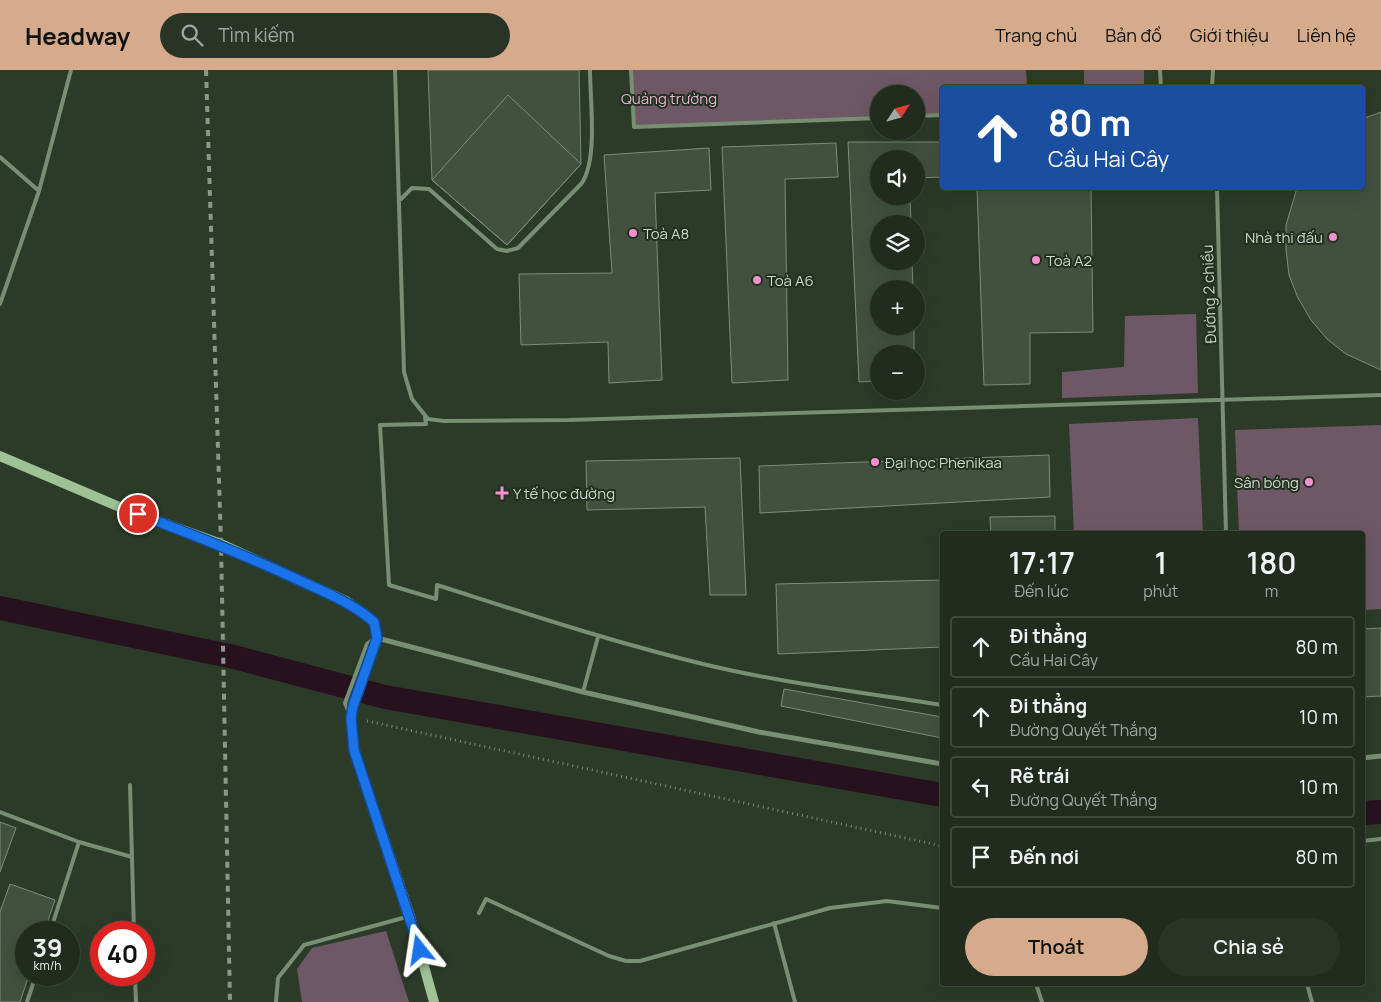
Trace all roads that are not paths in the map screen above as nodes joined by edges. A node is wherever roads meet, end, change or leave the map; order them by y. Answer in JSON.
{"nodes":[{"id":1,"x":71,"y":70,"type":"edge"},
{"id":2,"x":395,"y":70,"type":"edge"},
{"id":3,"x":590,"y":70,"type":"edge"},
{"id":4,"x":631,"y":70,"type":"edge"},
{"id":5,"x":1160,"y":70,"type":"edge"},
{"id":6,"x":1212,"y":70,"type":"edge"},
{"id":7,"x":1161,"y":85,"type":"edge"},
{"id":8,"x":1212,"y":85,"type":"edge"},
{"id":9,"x":940,"y":115,"type":"edge"},
{"id":10,"x":925,"y":116,"type":"edge"},
{"id":11,"x":870,"y":118,"type":"edge"},
{"id":12,"x":0,"y":157,"type":"edge"},
{"id":13,"x":1217,"y":190,"type":"edge"},
{"id":14,"x":39,"y":191,"type":"junction"},
{"id":15,"x":400,"y":200,"type":"junction"},
{"id":16,"x":1,"y":293,"type":"edge"},
{"id":17,"x":0,"y":304,"type":"edge"},
{"id":18,"x":1381,"y":395,"type":"edge"},
{"id":19,"x":1223,"y":400,"type":"junction"},
{"id":20,"x":425,"y":416,"type":"junction"},
{"id":21,"x":0,"y":456,"type":"edge"},
{"id":22,"x":1226,"y":531,"type":"edge"},
{"id":23,"x":598,"y":637,"type":"junction"},
{"id":24,"x":377,"y":638,"type":"junction"},
{"id":25,"x":582,"y":692,"type":"junction"},
{"id":26,"x":349,"y":704,"type":"junction"},
{"id":27,"x":940,"y":705,"type":"edge"},
{"id":28,"x":1381,"y":756,"type":"edge"},
{"id":29,"x":1365,"y":758,"type":"edge"},
{"id":30,"x":940,"y":764,"type":"edge"},
{"id":31,"x":130,"y":785,"type":"dead end"},
{"id":32,"x":0,"y":812,"type":"edge"},
{"id":33,"x":1381,"y":839,"type":"edge"},
{"id":34,"x":1365,"y":841,"type":"edge"},
{"id":35,"x":79,"y":842,"type":"junction"},
{"id":36,"x":132,"y":856,"type":"junction"},
{"id":37,"x":940,"y":908,"type":"edge"},
{"id":38,"x":479,"y":913,"type":"dead end"},
{"id":39,"x":410,"y":916,"type":"junction"},
{"id":40,"x":54,"y":921,"type":"edge"},
{"id":41,"x":134,"y":921,"type":"edge"},
{"id":42,"x":774,"y":924,"type":"junction"},
{"id":43,"x":32,"y":986,"type":"edge"},
{"id":44,"x":135,"y":986,"type":"edge"},
{"id":45,"x":1037,"y":986,"type":"edge"},
{"id":46,"x":1308,"y":986,"type":"edge"},
{"id":47,"x":27,"y":1002,"type":"edge"},
{"id":48,"x":136,"y":1002,"type":"edge"},
{"id":49,"x":276,"y":1002,"type":"edge"},
{"id":50,"x":434,"y":1002,"type":"edge"},
{"id":51,"x":794,"y":1002,"type":"edge"},
{"id":52,"x":1042,"y":1002,"type":"edge"},
{"id":53,"x":1312,"y":1002,"type":"edge"}],
"edges":[{"from":1,"to":14,"type":"lane"},
{"from":2,"to":15,"type":"lane"},
{"from":3,"to":15,"type":"lane"},
{"from":4,"to":11,"type":"lane"},
{"from":5,"to":7,"type":"lane"},
{"from":6,"to":8,"type":"lane"},
{"from":9,"to":10,"type":"lane"},
{"from":12,"to":14,"type":"lane"},
{"from":13,"to":19,"type":"lane","name":"Đường 2 chiều"},
{"from":14,"to":16,"type":"lane"},
{"from":15,"to":20,"type":"lane"},
{"from":16,"to":17,"type":"lane"},
{"from":18,"to":19,"type":"lane"},
{"from":19,"to":20,"type":"lane"},
{"from":19,"to":22,"type":"lane","name":"Đường 2 chiều"},
{"from":20,"to":23,"type":"lane"},
{"from":21,"to":24,"type":"street"},
{"from":23,"to":25,"type":"lane"},
{"from":23,"to":27,"type":"lane"},
{"from":24,"to":25,"type":"street"},
{"from":24,"to":26,"type":"street"},
{"from":24,"to":26,"type":"lane"},
{"from":25,"to":30,"type":"street"},
{"from":26,"to":39,"type":"street"},
{"from":28,"to":29,"type":"street"},
{"from":31,"to":36,"type":"lane"},
{"from":32,"to":35,"type":"lane"},
{"from":33,"to":34,"type":"lane"},
{"from":35,"to":36,"type":"lane"},
{"from":35,"to":40,"type":"lane"},
{"from":36,"to":41,"type":"lane"},
{"from":37,"to":42,"type":"lane"},
{"from":38,"to":42,"type":"lane"},
{"from":39,"to":49,"type":"lane"},
{"from":39,"to":50,"type":"street"},
{"from":42,"to":51,"type":"lane"},
{"from":43,"to":47,"type":"lane"},
{"from":44,"to":48,"type":"lane"},
{"from":45,"to":52,"type":"lane"},
{"from":46,"to":53,"type":"lane"}]}
